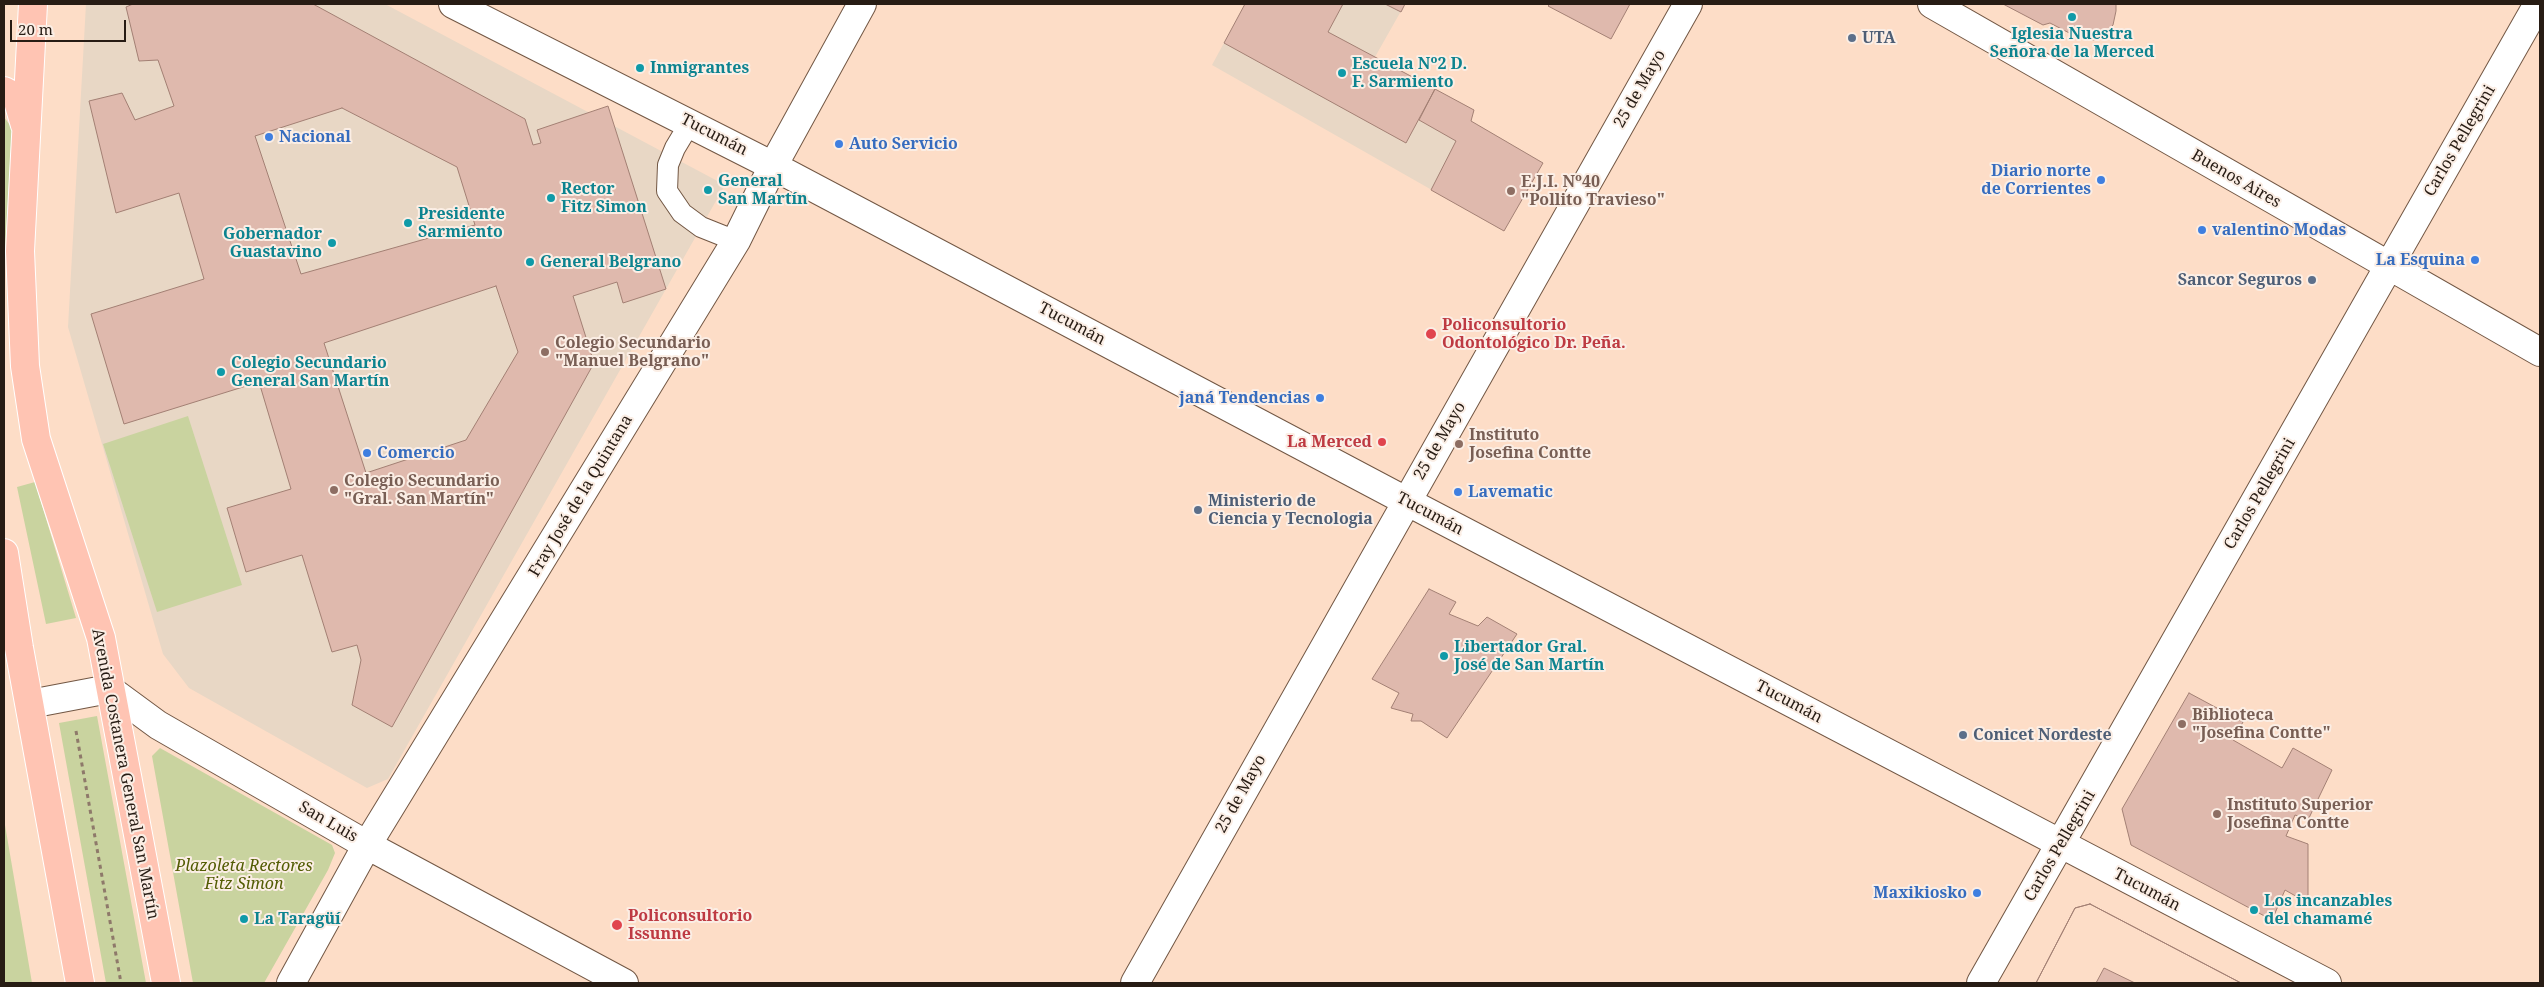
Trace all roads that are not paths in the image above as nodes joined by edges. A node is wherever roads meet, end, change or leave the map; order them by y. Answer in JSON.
{"nodes":[{"id":1,"x":33,"y":4,"type":"edge"},
{"id":2,"x":453,"y":4,"type":"edge"},
{"id":3,"x":862,"y":4,"type":"edge"},
{"id":4,"x":1688,"y":4,"type":"edge"},
{"id":5,"x":1932,"y":4,"type":"edge"},
{"id":6,"x":2538,"y":4,"type":"edge"},
{"id":7,"x":4,"y":91,"type":"edge"},
{"id":8,"x":690,"y":123,"type":"junction"},
{"id":9,"x":26,"y":126,"type":"junction"},
{"id":10,"x":772,"y":166,"type":"junction"},
{"id":11,"x":736,"y":241,"type":"junction"},
{"id":12,"x":2388,"y":267,"type":"junction"},
{"id":13,"x":2540,"y":352,"type":"edge"},
{"id":14,"x":14,"y":369,"type":"edge"},
{"id":15,"x":1406,"y":501,"type":"junction"},
{"id":16,"x":4,"y":553,"type":"edge"},
{"id":17,"x":109,"y":688,"type":"junction"},
{"id":18,"x":30,"y":704,"type":"junction"},
{"id":19,"x":2061,"y":844,"type":"junction"},
{"id":20,"x":367,"y":845,"type":"junction"},
{"id":21,"x":80,"y":983,"type":"edge"},
{"id":22,"x":166,"y":983,"type":"edge"},
{"id":23,"x":290,"y":983,"type":"edge"},
{"id":24,"x":624,"y":983,"type":"edge"},
{"id":25,"x":1135,"y":983,"type":"edge"},
{"id":26,"x":1981,"y":983,"type":"edge"},
{"id":27,"x":2327,"y":983,"type":"edge"}],
"edges":[{"from":1,"to":9,"type":"main road","name":"Avenida Costanera General San Martín"},
{"from":2,"to":8,"type":"street","name":"Tucumán"},
{"from":3,"to":10,"type":"street","name":"Fray José de la Quintana"},
{"from":4,"to":15,"type":"street","name":"25 de Mayo"},
{"from":5,"to":12,"type":"street","name":"Buenos Aires"},
{"from":6,"to":12,"type":"street","name":"Carlos Pellegrini"},
{"from":7,"to":9,"type":"main road"},
{"from":8,"to":10,"type":"street","name":"Tucumán"},
{"from":8,"to":11,"type":"lane"},
{"from":9,"to":14,"type":"main road","name":"Avenida Costanera General San Martín"},
{"from":10,"to":11,"type":"street","name":"Fray José de la Quintana"},
{"from":10,"to":15,"type":"street","name":"Tucumán"},
{"from":11,"to":20,"type":"street","name":"Fray José de la Quintana"},
{"from":12,"to":13,"type":"street","name":"Buenos Aires"},
{"from":12,"to":19,"type":"street","name":"Carlos Pellegrini"},
{"from":14,"to":17,"type":"main road","name":"Avenida Costanera General San Martín"},
{"from":15,"to":19,"type":"street","name":"Tucumán"},
{"from":15,"to":25,"type":"street","name":"25 de Mayo"},
{"from":16,"to":18,"type":"main road"},
{"from":17,"to":18,"type":"street"},
{"from":17,"to":20,"type":"street","name":"San Luis"},
{"from":17,"to":22,"type":"main road","name":"Avenida Costanera General San Martín"},
{"from":18,"to":21,"type":"main road"},
{"from":19,"to":26,"type":"street","name":"Carlos Pellegrini"},
{"from":19,"to":27,"type":"street","name":"Tucumán"},
{"from":20,"to":23,"type":"street","name":"Fray José de la Quintana"},
{"from":20,"to":24,"type":"street","name":"San Luis"}]}
